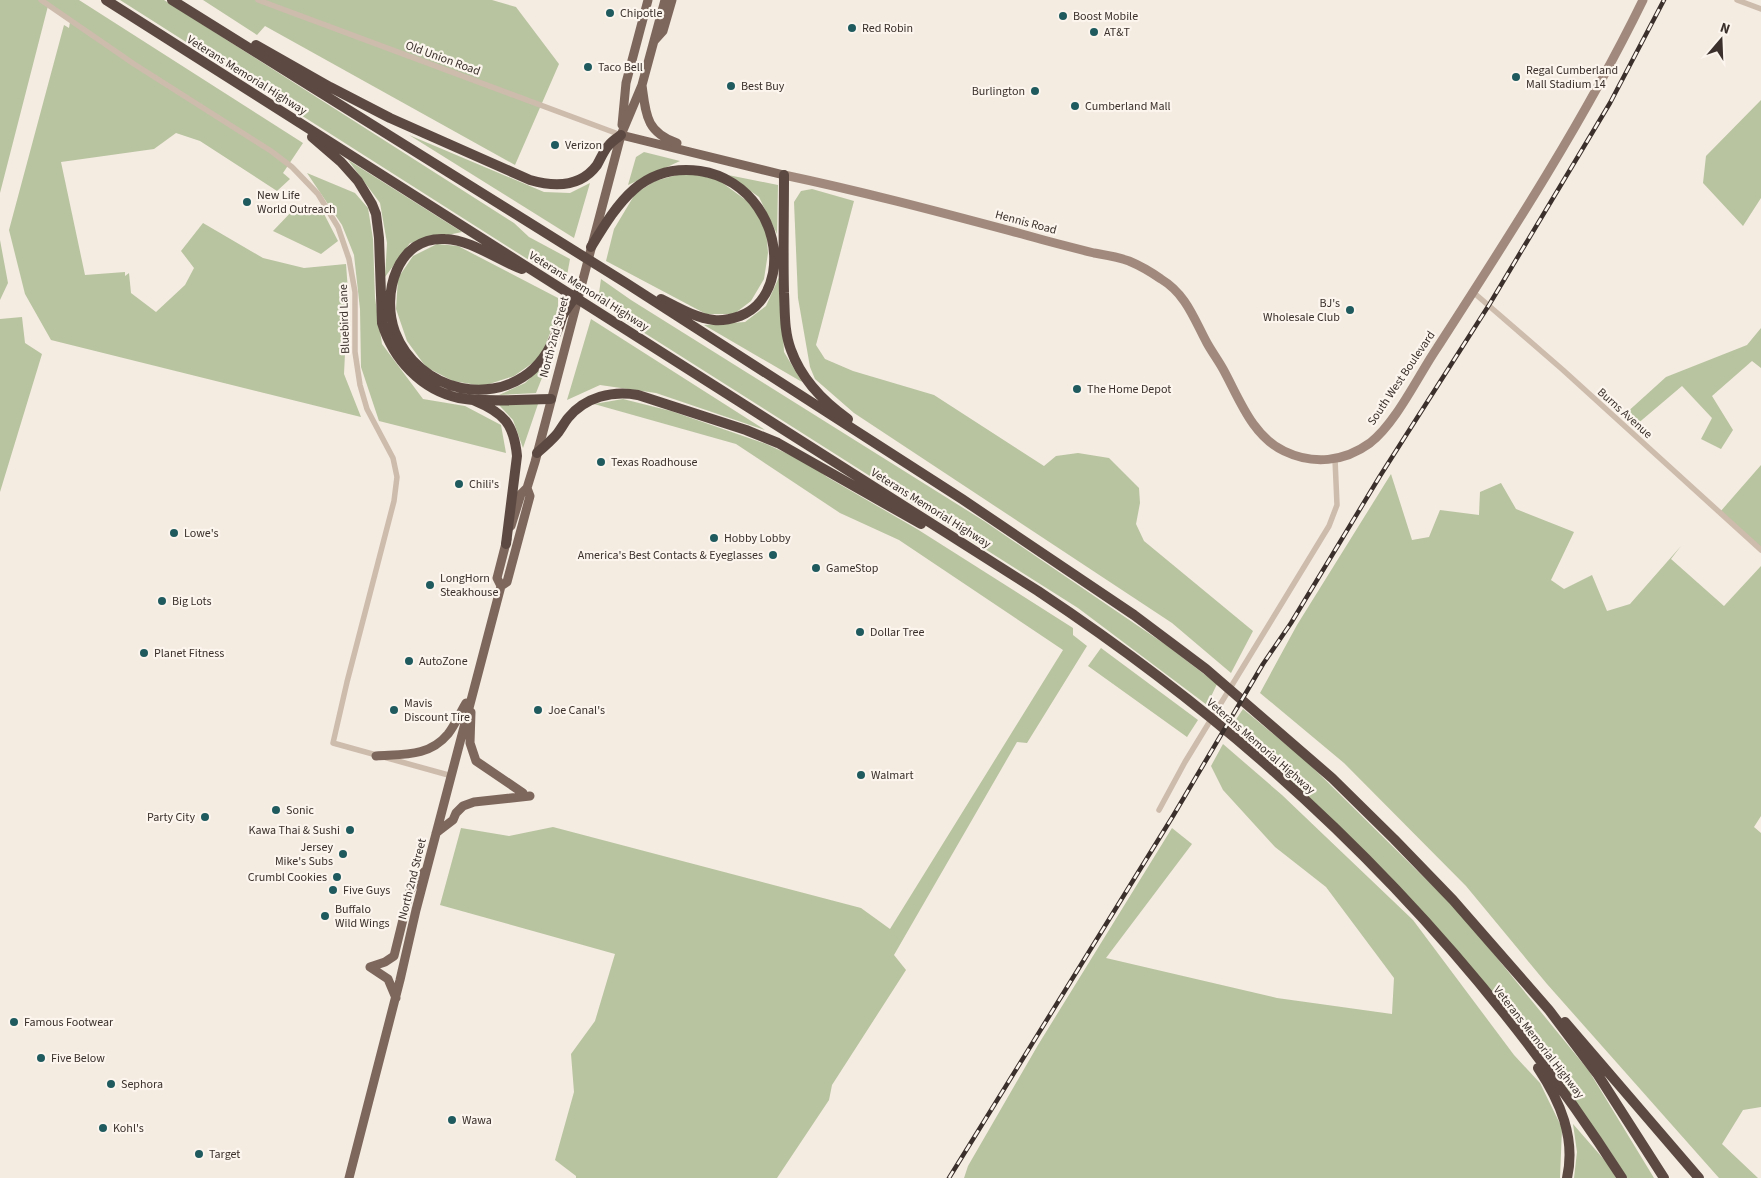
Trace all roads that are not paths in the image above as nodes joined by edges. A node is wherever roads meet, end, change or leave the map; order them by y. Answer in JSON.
{"nodes":[{"id":1,"x":41,"y":0,"type":"edge"},
{"id":2,"x":106,"y":0,"type":"edge"},
{"id":3,"x":172,"y":0,"type":"edge"},
{"id":4,"x":179,"y":0,"type":"edge"},
{"id":5,"x":258,"y":0,"type":"edge"},
{"id":6,"x":648,"y":0,"type":"edge"},
{"id":7,"x":665,"y":0,"type":"edge"},
{"id":8,"x":672,"y":0,"type":"edge"},
{"id":9,"x":1643,"y":0,"type":"edge"},
{"id":10,"x":1737,"y":0,"type":"edge"},
{"id":11,"x":1761,"y":10,"type":"edge"},
{"id":12,"x":654,"y":41,"type":"junction"},
{"id":13,"x":642,"y":85,"type":"junction"},
{"id":14,"x":282,"y":112,"type":"junction"},
{"id":15,"x":621,"y":135,"type":"junction"},
{"id":16,"x":705,"y":155,"type":"junction"},
{"id":17,"x":784,"y":175,"type":"junction"},
{"id":18,"x":591,"y":247,"type":"junction"},
{"id":19,"x":546,"y":279,"type":"junction"},
{"id":20,"x":626,"y":283,"type":"junction"},
{"id":21,"x":580,"y":290,"type":"junction"},
{"id":22,"x":1473,"y":292,"type":"junction"},
{"id":23,"x":472,"y":399,"type":"junction"},
{"id":24,"x":551,"y":399,"type":"junction"},
{"id":25,"x":537,"y":453,"type":"junction"},
{"id":26,"x":1335,"y":460,"type":"junction"},
{"id":27,"x":527,"y":488,"type":"junction"},
{"id":28,"x":962,"y":498,"type":"junction"},
{"id":29,"x":506,"y":544,"type":"junction"},
{"id":30,"x":1761,"y":550,"type":"edge"},
{"id":31,"x":1012,"y":574,"type":"junction"},
{"id":32,"x":501,"y":586,"type":"junction"},
{"id":33,"x":472,"y":695,"type":"junction"},
{"id":34,"x":376,"y":756,"type":"junction"},
{"id":35,"x":452,"y":776,"type":"junction"},
{"id":36,"x":1159,"y":810,"type":"dead end"},
{"id":37,"x":436,"y":832,"type":"junction"},
{"id":38,"x":426,"y":869,"type":"junction"},
{"id":39,"x":396,"y":998,"type":"junction"},
{"id":40,"x":1549,"y":1010,"type":"junction"},
{"id":41,"x":1506,"y":1016,"type":"junction"},
{"id":42,"x":349,"y":1178,"type":"edge"},
{"id":43,"x":1567,"y":1178,"type":"edge"},
{"id":44,"x":1622,"y":1178,"type":"edge"},
{"id":45,"x":1664,"y":1178,"type":"edge"},
{"id":46,"x":1699,"y":1178,"type":"edge"}],
"edges":[{"from":1,"to":34,"type":"street","name":"Bluebird Lane"},
{"from":2,"to":14,"type":"highway","name":"Veterans Memorial Highway"},
{"from":3,"to":20,"type":"highway","name":"Veterans Memorial Highway"},
{"from":4,"to":15,"type":"highway"},
{"from":5,"to":15,"type":"street","name":"Old Union Road"},
{"from":6,"to":15,"type":"main road"},
{"from":7,"to":12,"type":"main road"},
{"from":8,"to":12,"type":"main road"},
{"from":9,"to":22,"type":"street","name":"South West Boulevard"},
{"from":10,"to":11,"type":"street"},
{"from":12,"to":13,"type":"main road"},
{"from":13,"to":15,"type":"main road"},
{"from":13,"to":16,"type":"main road"},
{"from":14,"to":19,"type":"highway","name":"Veterans Memorial Highway"},
{"from":14,"to":23,"type":"highway"},
{"from":15,"to":16,"type":"main road","name":"Hennis Road"},
{"from":15,"to":18,"type":"main road","name":"North 2nd Street"},
{"from":16,"to":17,"type":"main road","name":"Hennis Road"},
{"from":17,"to":26,"type":"street","name":"Hennis Road"},
{"from":17,"to":28,"type":"highway"},
{"from":18,"to":20,"type":"highway"},
{"from":18,"to":21,"type":"main road","name":"North 2nd Street"},
{"from":19,"to":21,"type":"highway"},
{"from":19,"to":31,"type":"highway","name":"Veterans Memorial Highway"},
{"from":20,"to":28,"type":"highway","name":"Veterans Memorial Highway"},
{"from":21,"to":24,"type":"main road","name":"North 2nd Street"},
{"from":22,"to":26,"type":"street","name":"South West Boulevard"},
{"from":22,"to":30,"type":"street","name":"Burns Avenue"},
{"from":23,"to":24,"type":"highway"},
{"from":23,"to":29,"type":"highway"},
{"from":24,"to":25,"type":"main road","name":"North 2nd Street"},
{"from":25,"to":27,"type":"main road","name":"North 2nd Street"},
{"from":25,"to":31,"type":"highway"},
{"from":26,"to":36,"type":"street"},
{"from":27,"to":29,"type":"main road","name":"North 2nd Street"},
{"from":27,"to":32,"type":"main road","name":"North 2nd Street"},
{"from":28,"to":40,"type":"highway","name":"Veterans Memorial Highway"},
{"from":29,"to":32,"type":"main road","name":"North 2nd Street"},
{"from":31,"to":41,"type":"highway","name":"Veterans Memorial Highway"},
{"from":32,"to":33,"type":"main road","name":"North 2nd Street"},
{"from":33,"to":34,"type":"main road"},
{"from":33,"to":35,"type":"main road","name":"North 2nd Street"},
{"from":33,"to":37,"type":"main road"},
{"from":34,"to":35,"type":"street"},
{"from":35,"to":37,"type":"main road","name":"North 2nd Street"},
{"from":37,"to":38,"type":"main road","name":"North 2nd Street"},
{"from":38,"to":39,"type":"main road","name":"North 2nd Street"},
{"from":38,"to":39,"type":"main road"},
{"from":39,"to":42,"type":"main road","name":"North 2nd Street"},
{"from":40,"to":45,"type":"highway","name":"Veterans Memorial Highway"},
{"from":40,"to":46,"type":"highway"},
{"from":41,"to":43,"type":"highway"},
{"from":41,"to":44,"type":"highway","name":"Veterans Memorial Highway"}]}
